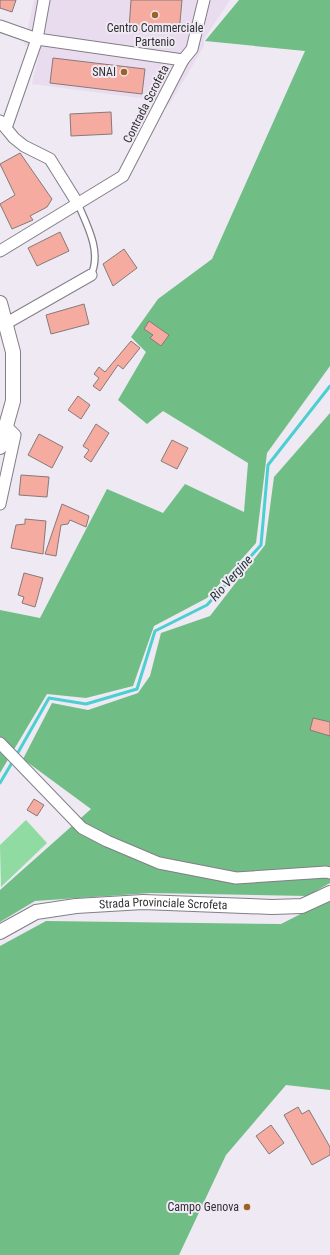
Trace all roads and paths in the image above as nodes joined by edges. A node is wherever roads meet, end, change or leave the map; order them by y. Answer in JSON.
{"nodes":[{"id":1,"x":44,"y":0,"type":"edge"},
{"id":2,"x":204,"y":0,"type":"edge"},
{"id":3,"x":0,"y":26,"type":"edge"},
{"id":4,"x":37,"y":38,"type":"junction"},
{"id":5,"x":184,"y":60,"type":"junction"},
{"id":6,"x":3,"y":124,"type":"edge"},
{"id":7,"x":78,"y":204,"type":"junction"},
{"id":8,"x":0,"y":251,"type":"edge"},
{"id":9,"x":91,"y":275,"type":"joint"},
{"id":10,"x":0,"y":303,"type":"edge"},
{"id":11,"x":5,"y":324,"type":"junction"},
{"id":12,"x":6,"y":426,"type":"junction"},
{"id":13,"x":0,"y":447,"type":"edge"},
{"id":14,"x":0,"y":504,"type":"edge"},
{"id":15,"x":1,"y":744,"type":"edge"},
{"id":16,"x":330,"y":874,"type":"edge"},
{"id":17,"x":330,"y":893,"type":"edge"},
{"id":18,"x":0,"y":932,"type":"edge"}],
"edges":[{"from":1,"to":4,"type":"street"},
{"from":2,"to":5,"type":"street"},
{"from":3,"to":4,"type":"street","name":"Contrada Scrofeta"},
{"from":4,"to":5,"type":"street","name":"Contrada Scrofeta"},
{"from":4,"to":6,"type":"street"},
{"from":5,"to":7,"type":"street","name":"Contrada Scrofeta"},
{"from":6,"to":7,"type":"street"},
{"from":7,"to":8,"type":"street","name":"Contrada Scrofeta"},
{"from":7,"to":9,"type":"lane"},
{"from":9,"to":11,"type":"street"},
{"from":10,"to":11,"type":"street"},
{"from":11,"to":12,"type":"street"},
{"from":12,"to":13,"type":"street"},
{"from":12,"to":14,"type":"street"},
{"from":15,"to":16,"type":"street"},
{"from":17,"to":18,"type":"street","name":"Strada Provinciale Scrofeta"}]}
